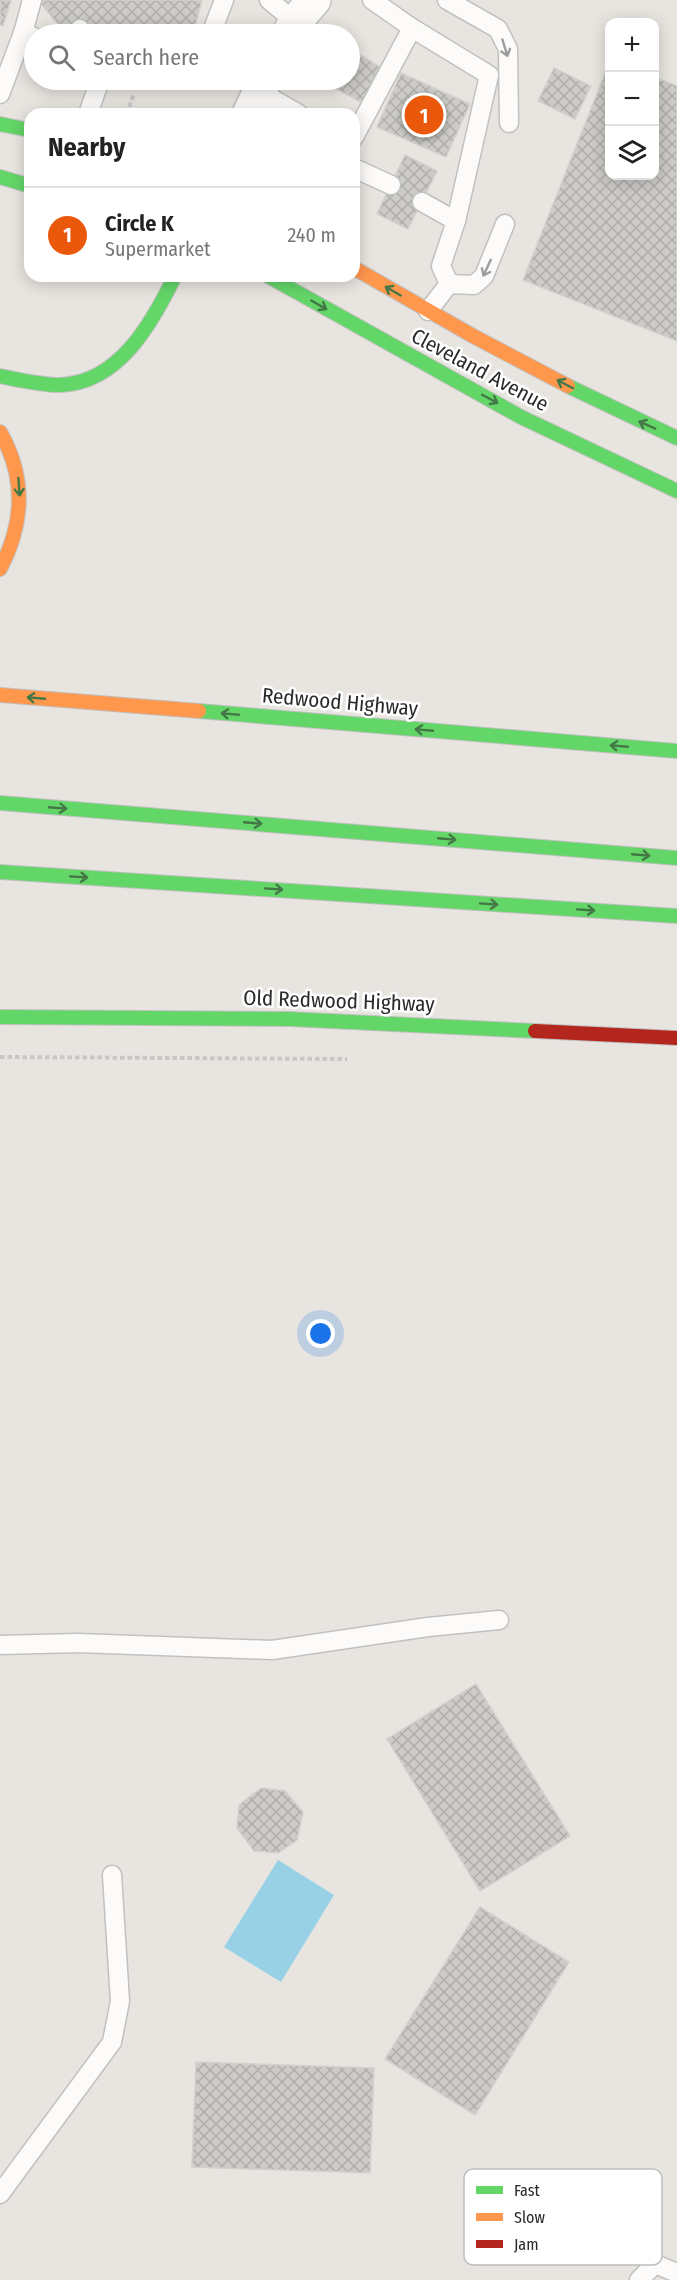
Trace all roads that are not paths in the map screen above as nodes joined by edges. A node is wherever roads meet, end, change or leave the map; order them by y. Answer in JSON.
{"nodes":[{"id":1,"x":32,"y":0,"type":"edge"},
{"id":2,"x":224,"y":0,"type":"edge"},
{"id":3,"x":269,"y":0,"type":"edge"},
{"id":4,"x":372,"y":0,"type":"edge"},
{"id":5,"x":447,"y":0,"type":"edge"},
{"id":6,"x":299,"y":19,"type":"edge"},
{"id":7,"x":30,"y":24,"type":"edge"},
{"id":8,"x":216,"y":24,"type":"edge"},
{"id":9,"x":412,"y":28,"type":"junction"},
{"id":10,"x":24,"y":44,"type":"edge"},
{"id":11,"x":1,"y":83,"type":"edge"},
{"id":12,"x":96,"y":90,"type":"edge"},
{"id":13,"x":258,"y":95,"type":"edge"},
{"id":14,"x":90,"y":108,"type":"edge"},
{"id":15,"x":286,"y":108,"type":"edge"},
{"id":16,"x":0,"y":123,"type":"edge"},
{"id":17,"x":509,"y":123,"type":"dead end"},
{"id":18,"x":360,"y":126,"type":"edge"},
{"id":19,"x":24,"y":129,"type":"edge"},
{"id":20,"x":360,"y":171,"type":"edge"},
{"id":21,"x":0,"y":177,"type":"edge"},
{"id":22,"x":24,"y":184,"type":"edge"},
{"id":23,"x":391,"y":185,"type":"dead end"},
{"id":24,"x":422,"y":202,"type":"dead end"},
{"id":25,"x":456,"y":221,"type":"junction"},
{"id":26,"x":506,"y":224,"type":"dead end"},
{"id":27,"x":360,"y":271,"type":"edge"},
{"id":28,"x":173,"y":282,"type":"edge"},
{"id":29,"x":279,"y":282,"type":"edge"},
{"id":30,"x":449,"y":284,"type":"junction"},
{"id":31,"x":429,"y":311,"type":"junction"},
{"id":32,"x":0,"y":376,"type":"edge"},
{"id":33,"x":0,"y":432,"type":"edge"},
{"id":34,"x":677,"y":438,"type":"edge"},
{"id":35,"x":677,"y":491,"type":"edge"},
{"id":36,"x":0,"y":569,"type":"edge"},
{"id":37,"x":0,"y":695,"type":"edge"},
{"id":38,"x":677,"y":751,"type":"edge"},
{"id":39,"x":0,"y":803,"type":"edge"},
{"id":40,"x":677,"y":858,"type":"edge"},
{"id":41,"x":0,"y":872,"type":"edge"},
{"id":42,"x":677,"y":916,"type":"edge"},
{"id":43,"x":0,"y":1017,"type":"edge"},
{"id":44,"x":677,"y":1038,"type":"edge"},
{"id":45,"x":499,"y":1620,"type":"dead end"},
{"id":46,"x":0,"y":1645,"type":"edge"},
{"id":47,"x":112,"y":1875,"type":"dead end"},
{"id":48,"x":0,"y":2194,"type":"edge"},
{"id":49,"x":654,"y":2265,"type":"edge"},
{"id":50,"x":657,"y":2265,"type":"edge"},
{"id":51,"x":677,"y":2273,"type":"edge"},
{"id":52,"x":639,"y":2280,"type":"edge"}],
"edges":[{"from":1,"to":7,"type":"lane"},
{"from":2,"to":8,"type":"lane"},
{"from":3,"to":6,"type":"lane"},
{"from":4,"to":9,"type":"lane"},
{"from":5,"to":17,"type":"lane","one_way":true},
{"from":9,"to":18,"type":"lane"},
{"from":9,"to":25,"type":"lane"},
{"from":10,"to":11,"type":"lane"},
{"from":12,"to":14,"type":"lane"},
{"from":13,"to":15,"type":"lane"},
{"from":16,"to":19,"type":"main road"},
{"from":20,"to":23,"type":"lane"},
{"from":21,"to":22,"type":"main road"},
{"from":24,"to":25,"type":"lane"},
{"from":25,"to":30,"type":"lane"},
{"from":26,"to":30,"type":"lane","one_way":true},
{"from":31,"to":27,"type":"main road","name":"Cleveland Avenue","one_way":true},
{"from":28,"to":32,"type":"main road"},
{"from":29,"to":35,"type":"main road","name":"Cleveland Avenue","one_way":true},
{"from":30,"to":31,"type":"lane"},
{"from":34,"to":31,"type":"main road","name":"Cleveland Avenue","one_way":true},
{"from":33,"to":36,"type":"main road","one_way":true},
{"from":38,"to":37,"type":"main road","name":"Redwood Highway","one_way":true},
{"from":39,"to":40,"type":"main road","one_way":true},
{"from":41,"to":42,"type":"main road","one_way":true},
{"from":43,"to":44,"type":"main road","name":"Old Redwood Highway"},
{"from":45,"to":46,"type":"lane"},
{"from":47,"to":48,"type":"lane"},
{"from":49,"to":52,"type":"lane"},
{"from":50,"to":51,"type":"lane"}]}
